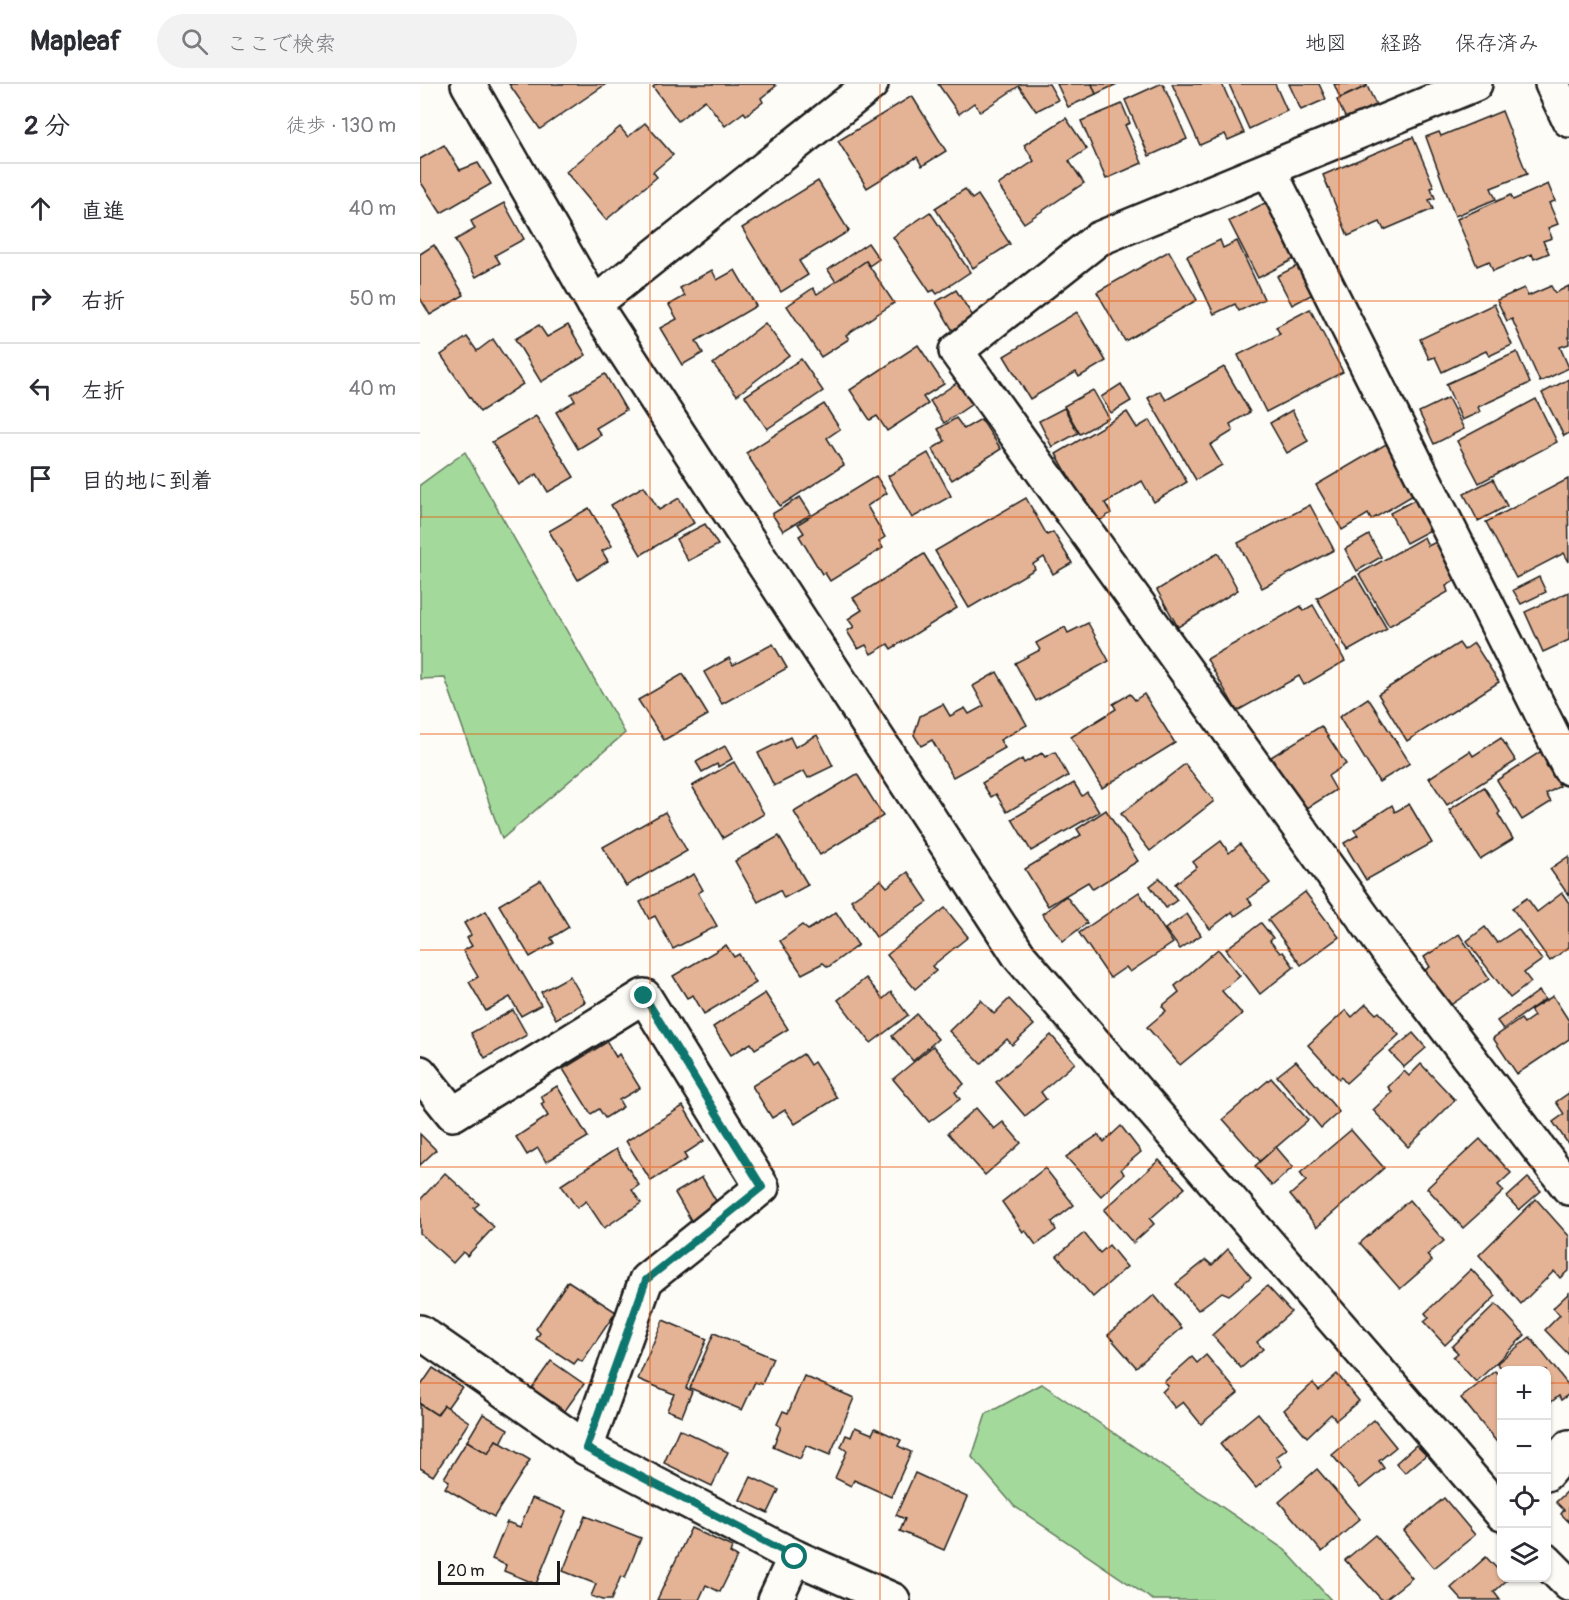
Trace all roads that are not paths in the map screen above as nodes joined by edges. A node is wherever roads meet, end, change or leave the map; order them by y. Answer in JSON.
{"nodes":[{"id":1,"x":468,"y":84,"type":"edge"},
{"id":2,"x":871,"y":84,"type":"edge"},
{"id":3,"x":1475,"y":84,"type":"edge"},
{"id":4,"x":1552,"y":84,"type":"edge"},
{"id":5,"x":1569,"y":120,"type":"edge"},
{"id":6,"x":1269,"y":170,"type":"junction"},
{"id":7,"x":594,"y":304,"type":"junction"},
{"id":8,"x":1569,"y":768,"type":"edge"},
{"id":9,"x":420,"y":1073,"type":"edge"},
{"id":10,"x":1569,"y":1188,"type":"edge"},
{"id":11,"x":420,"y":1332,"type":"edge"},
{"id":12,"x":1569,"y":1447,"type":"edge"},
{"id":13,"x":586,"y":1448,"type":"junction"},
{"id":14,"x":1551,"y":1468,"type":"edge"},
{"id":15,"x":1497,"y":1508,"type":"edge"},
{"id":16,"x":795,"y":1557,"type":"junction"},
{"id":17,"x":1551,"y":1566,"type":"edge"},
{"id":18,"x":1569,"y":1584,"type":"edge"},
{"id":19,"x":775,"y":1600,"type":"edge"},
{"id":20,"x":893,"y":1600,"type":"edge"}],
"edges":[{"from":1,"to":7,"type":"street"},
{"from":2,"to":7,"type":"street"},
{"from":3,"to":6,"type":"street"},
{"from":4,"to":5,"type":"street"},
{"from":6,"to":8,"type":"street"},
{"from":6,"to":10,"type":"street"},
{"from":7,"to":15,"type":"street"},
{"from":9,"to":13,"type":"street"},
{"from":11,"to":13,"type":"street"},
{"from":12,"to":14,"type":"street"},
{"from":13,"to":16,"type":"street"},
{"from":16,"to":19,"type":"street"},
{"from":16,"to":20,"type":"street"},
{"from":17,"to":18,"type":"street"}]}
